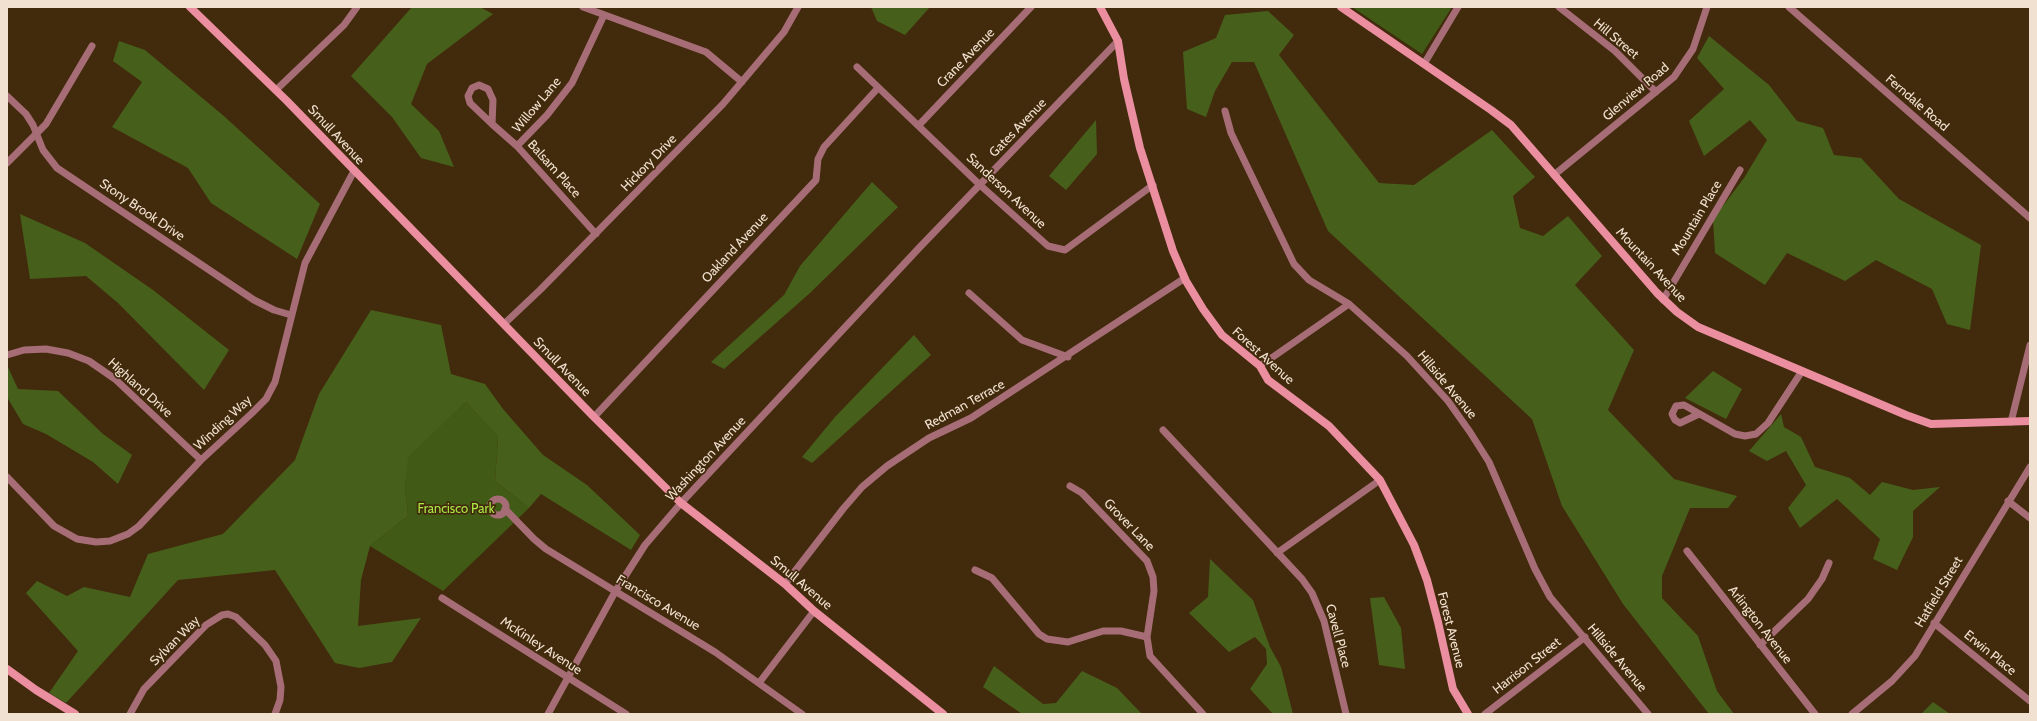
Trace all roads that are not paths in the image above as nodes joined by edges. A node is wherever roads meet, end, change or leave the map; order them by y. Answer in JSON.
{"nodes":[{"id":1,"x":190,"y":7,"type":"edge"},
{"id":2,"x":357,"y":7,"type":"edge"},
{"id":3,"x":583,"y":7,"type":"edge"},
{"id":4,"x":798,"y":7,"type":"edge"},
{"id":5,"x":1031,"y":7,"type":"edge"},
{"id":6,"x":1100,"y":7,"type":"edge"},
{"id":7,"x":1341,"y":7,"type":"edge"},
{"id":8,"x":1458,"y":7,"type":"edge"},
{"id":9,"x":1559,"y":7,"type":"edge"},
{"id":10,"x":1707,"y":7,"type":"edge"},
{"id":11,"x":1789,"y":7,"type":"edge"},
{"id":12,"x":604,"y":15,"type":"junction"},
{"id":13,"x":1118,"y":41,"type":"junction"},
{"id":14,"x":92,"y":46,"type":"dead end"},
{"id":15,"x":1424,"y":64,"type":"junction"},
{"id":16,"x":857,"y":67,"type":"dead end"},
{"id":17,"x":742,"y":82,"type":"junction"},
{"id":18,"x":878,"y":88,"type":"junction"},
{"id":19,"x":276,"y":90,"type":"junction"},
{"id":20,"x":1656,"y":92,"type":"junction"},
{"id":21,"x":7,"y":96,"type":"edge"},
{"id":22,"x":1225,"y":110,"type":"dead end"},
{"id":23,"x":492,"y":124,"type":"junction"},
{"id":24,"x":919,"y":125,"type":"junction"},
{"id":25,"x":36,"y":134,"type":"junction"},
{"id":26,"x":518,"y":146,"type":"junction"},
{"id":27,"x":7,"y":163,"type":"edge"},
{"id":28,"x":1740,"y":170,"type":"dead end"},
{"id":29,"x":354,"y":171,"type":"junction"},
{"id":30,"x":1554,"y":175,"type":"junction"},
{"id":31,"x":980,"y":185,"type":"junction"},
{"id":32,"x":1153,"y":185,"type":"junction"},
{"id":33,"x":2030,"y":218,"type":"edge"},
{"id":34,"x":596,"y":234,"type":"junction"},
{"id":35,"x":920,"y":248,"type":"joint"},
{"id":36,"x":1185,"y":278,"type":"junction"},
{"id":37,"x":969,"y":293,"type":"dead end"},
{"id":38,"x":1663,"y":300,"type":"junction"},
{"id":39,"x":1349,"y":304,"type":"junction"},
{"id":40,"x":291,"y":315,"type":"junction"},
{"id":41,"x":504,"y":324,"type":"junction"},
{"id":42,"x":2030,"y":345,"type":"edge"},
{"id":43,"x":7,"y":355,"type":"edge"},
{"id":44,"x":1068,"y":356,"type":"junction"},
{"id":45,"x":1260,"y":366,"type":"junction"},
{"id":46,"x":1802,"y":371,"type":"junction"},
{"id":47,"x":1699,"y":414,"type":"dead end"},
{"id":48,"x":594,"y":416,"type":"junction"},
{"id":49,"x":2030,"y":421,"type":"edge"},
{"id":50,"x":2011,"y":422,"type":"junction"},
{"id":51,"x":1163,"y":430,"type":"dead end"},
{"id":52,"x":201,"y":460,"type":"junction"},
{"id":53,"x":2030,"y":467,"type":"edge"},
{"id":54,"x":7,"y":477,"type":"edge"},
{"id":55,"x":1380,"y":480,"type":"junction"},
{"id":56,"x":1070,"y":486,"type":"dead end"},
{"id":57,"x":2008,"y":501,"type":"junction"},
{"id":58,"x":681,"y":503,"type":"junction"},
{"id":59,"x":505,"y":509,"type":"dead end"},
{"id":60,"x":2030,"y":518,"type":"edge"},
{"id":61,"x":1687,"y":551,"type":"dead end"},
{"id":62,"x":1277,"y":552,"type":"junction"},
{"id":63,"x":1829,"y":563,"type":"dead end"},
{"id":64,"x":975,"y":570,"type":"dead end"},
{"id":65,"x":785,"y":584,"type":"junction"},
{"id":66,"x":616,"y":592,"type":"junction"},
{"id":67,"x":442,"y":598,"type":"dead end"},
{"id":68,"x":814,"y":611,"type":"junction"},
{"id":69,"x":1934,"y":623,"type":"junction"},
{"id":70,"x":1147,"y":637,"type":"junction"},
{"id":71,"x":1585,"y":637,"type":"junction"},
{"id":72,"x":1760,"y":645,"type":"junction"},
{"id":73,"x":7,"y":670,"type":"edge"},
{"id":74,"x":567,"y":678,"type":"junction"},
{"id":75,"x":758,"y":683,"type":"junction"},
{"id":76,"x":2030,"y":701,"type":"edge"},
{"id":77,"x":75,"y":714,"type":"edge"},
{"id":78,"x":130,"y":714,"type":"edge"},
{"id":79,"x":275,"y":714,"type":"edge"},
{"id":80,"x":548,"y":714,"type":"edge"},
{"id":81,"x":626,"y":714,"type":"edge"},
{"id":82,"x":802,"y":714,"type":"edge"},
{"id":83,"x":943,"y":714,"type":"edge"},
{"id":84,"x":1203,"y":714,"type":"edge"},
{"id":85,"x":1346,"y":714,"type":"edge"},
{"id":86,"x":1468,"y":714,"type":"edge"},
{"id":87,"x":1484,"y":714,"type":"edge"},
{"id":88,"x":1648,"y":714,"type":"edge"},
{"id":89,"x":1815,"y":714,"type":"edge"},
{"id":90,"x":1852,"y":714,"type":"edge"}],
"edges":[{"from":1,"to":19,"type":"street","name":"Smull Avenue"},
{"from":2,"to":19,"type":"street"},
{"from":3,"to":12,"type":"street"},
{"from":4,"to":17,"type":"street","name":"Hickory Drive"},
{"from":5,"to":24,"type":"street","name":"Crane Avenue"},
{"from":6,"to":13,"type":"street","name":"Forest Avenue"},
{"from":7,"to":15,"type":"street","name":"Mountain Avenue"},
{"from":8,"to":15,"type":"street"},
{"from":9,"to":20,"type":"street","name":"Hill Street"},
{"from":10,"to":20,"type":"street","name":"Glenview Road"},
{"from":11,"to":33,"type":"street","name":"Ferndale Road"},
{"from":12,"to":17,"type":"street"},
{"from":12,"to":26,"type":"street","name":"Willow Lane"},
{"from":13,"to":31,"type":"street","name":"Gates Avenue"},
{"from":13,"to":32,"type":"street","name":"Forest Avenue"},
{"from":14,"to":25,"type":"street"},
{"from":15,"to":30,"type":"street","name":"Mountain Avenue"},
{"from":16,"to":18,"type":"street","name":"Sanderson Avenue"},
{"from":17,"to":34,"type":"street","name":"Hickory Drive"},
{"from":18,"to":24,"type":"street","name":"Sanderson Avenue"},
{"from":18,"to":48,"type":"street","name":"Oakland Avenue"},
{"from":19,"to":29,"type":"street","name":"Smull Avenue"},
{"from":20,"to":30,"type":"street","name":"Glenview Road"},
{"from":21,"to":25,"type":"street","name":"Stony Brook Drive"},
{"from":22,"to":39,"type":"street","name":"Hillside Avenue"},
{"from":23,"to":23,"type":"street","name":"Balsam Place"},
{"from":23,"to":26,"type":"street","name":"Balsam Place"},
{"from":24,"to":31,"type":"street","name":"Sanderson Avenue"},
{"from":25,"to":27,"type":"street"},
{"from":25,"to":40,"type":"street","name":"Stony Brook Drive"},
{"from":26,"to":34,"type":"street","name":"Balsam Place"},
{"from":28,"to":38,"type":"street","name":"Mountain Place"},
{"from":29,"to":40,"type":"street","name":"Winding Way"},
{"from":29,"to":41,"type":"street","name":"Smull Avenue"},
{"from":30,"to":38,"type":"street","name":"Mountain Avenue"},
{"from":31,"to":32,"type":"street","name":"Sanderson Avenue"},
{"from":31,"to":35,"type":"street","name":"Gates Avenue"},
{"from":32,"to":36,"type":"street","name":"Forest Avenue"},
{"from":34,"to":41,"type":"street","name":"Hickory Drive"},
{"from":35,"to":58,"type":"street","name":"Washington Avenue"},
{"from":36,"to":44,"type":"street","name":"Redman Terrace"},
{"from":36,"to":45,"type":"street","name":"Forest Avenue"},
{"from":37,"to":44,"type":"street"},
{"from":38,"to":46,"type":"street","name":"Mountain Avenue"},
{"from":39,"to":45,"type":"street"},
{"from":39,"to":71,"type":"street","name":"Hillside Avenue"},
{"from":40,"to":52,"type":"street","name":"Winding Way"},
{"from":41,"to":48,"type":"street","name":"Smull Avenue"},
{"from":42,"to":50,"type":"street"},
{"from":43,"to":52,"type":"street","name":"Highland Drive"},
{"from":44,"to":65,"type":"street","name":"Redman Terrace"},
{"from":45,"to":55,"type":"street","name":"Forest Avenue"},
{"from":46,"to":47,"type":"street"},
{"from":46,"to":50,"type":"street","name":"Mountain Avenue"},
{"from":48,"to":58,"type":"street","name":"Smull Avenue"},
{"from":49,"to":50,"type":"street","name":"Mountain Avenue"},
{"from":51,"to":62,"type":"street","name":"Cavell Place"},
{"from":52,"to":54,"type":"street","name":"Winding Way"},
{"from":53,"to":57,"type":"street","name":"Hatfield Street"},
{"from":55,"to":62,"type":"street"},
{"from":55,"to":86,"type":"street","name":"Forest Avenue"},
{"from":56,"to":70,"type":"street","name":"Grover Lane"},
{"from":57,"to":60,"type":"street"},
{"from":57,"to":69,"type":"street","name":"Hatfield Street"},
{"from":58,"to":65,"type":"street","name":"Smull Avenue"},
{"from":58,"to":66,"type":"street","name":"Washington Avenue"},
{"from":59,"to":66,"type":"street","name":"Francisco Avenue"},
{"from":61,"to":72,"type":"street","name":"Arlington Avenue"},
{"from":62,"to":85,"type":"street","name":"Cavell Place"},
{"from":63,"to":72,"type":"street"},
{"from":64,"to":70,"type":"street"},
{"from":65,"to":68,"type":"street","name":"Smull Avenue"},
{"from":66,"to":74,"type":"street","name":"Washington Avenue"},
{"from":66,"to":75,"type":"street","name":"Francisco Avenue"},
{"from":67,"to":74,"type":"street","name":"McKinley Avenue"},
{"from":68,"to":75,"type":"street"},
{"from":68,"to":83,"type":"street","name":"Smull Avenue"},
{"from":69,"to":76,"type":"street","name":"Erwin Place"},
{"from":69,"to":90,"type":"street","name":"Hatfield Street"},
{"from":70,"to":84,"type":"street","name":"Grover Lane"},
{"from":71,"to":87,"type":"street","name":"Harrison Street"},
{"from":71,"to":88,"type":"street","name":"Hillside Avenue"},
{"from":72,"to":89,"type":"street","name":"Arlington Avenue"},
{"from":73,"to":77,"type":"street"},
{"from":74,"to":80,"type":"street","name":"Washington Avenue"},
{"from":74,"to":81,"type":"street","name":"McKinley Avenue"},
{"from":75,"to":82,"type":"street","name":"Francisco Avenue"},
{"from":78,"to":79,"type":"street","name":"Sylvan Way"}]}
